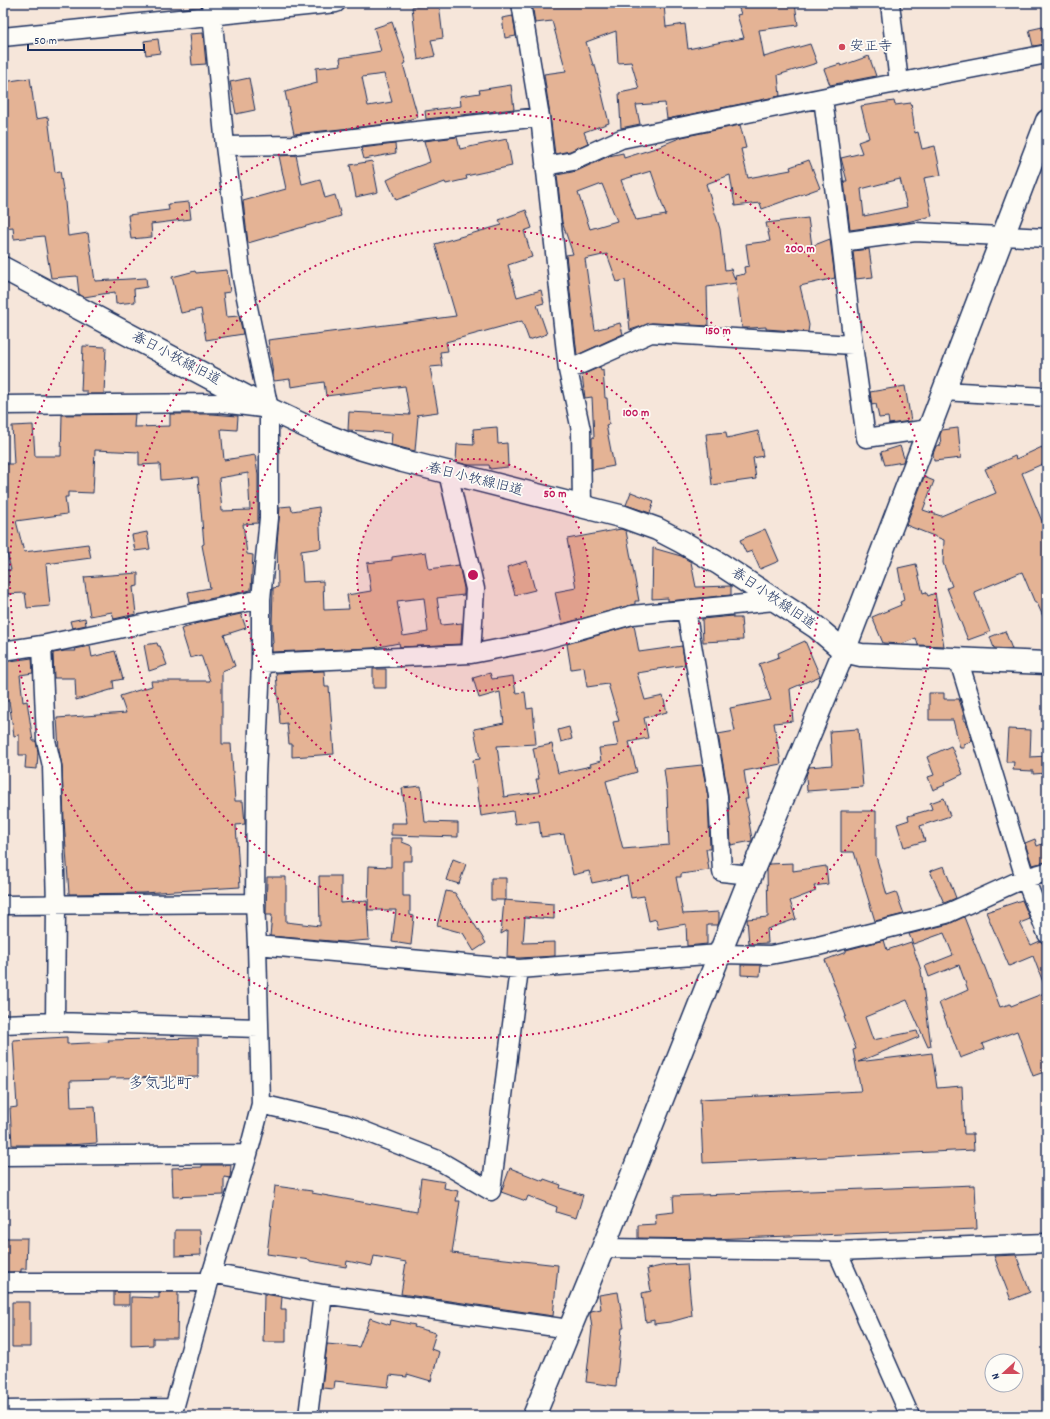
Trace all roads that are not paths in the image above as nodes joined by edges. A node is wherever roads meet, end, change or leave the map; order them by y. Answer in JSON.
{"nodes":[{"id":1,"x":336,"y":3,"type":"edge"},
{"id":2,"x":521,"y":3,"type":"edge"},
{"id":3,"x":890,"y":3,"type":"edge"},
{"id":4,"x":212,"y":9,"type":"edge"},
{"id":5,"x":3,"y":37,"type":"edge"},
{"id":6,"x":1047,"y":54,"type":"edge"},
{"id":7,"x":899,"y":82,"type":"junction"},
{"id":8,"x":823,"y":98,"type":"junction"},
{"id":9,"x":540,"y":117,"type":"junction"},
{"id":10,"x":1047,"y":121,"type":"edge"},
{"id":11,"x":226,"y":146,"type":"junction"},
{"id":12,"x":545,"y":166,"type":"junction"},
{"id":13,"x":1002,"y":236,"type":"junction"},
{"id":14,"x":1047,"y":238,"type":"edge"},
{"id":15,"x":841,"y":242,"type":"junction"},
{"id":16,"x":3,"y":268,"type":"edge"},
{"id":17,"x":853,"y":345,"type":"junction"},
{"id":18,"x":568,"y":370,"type":"junction"},
{"id":19,"x":943,"y":391,"type":"junction"},
{"id":20,"x":1047,"y":396,"type":"edge"},
{"id":21,"x":3,"y":405,"type":"edge"},
{"id":22,"x":269,"y":409,"type":"junction"},
{"id":23,"x":929,"y":429,"type":"junction"},
{"id":24,"x":448,"y":473,"type":"junction"},
{"id":25,"x":582,"y":506,"type":"junction"},
{"id":26,"x":261,"y":600,"type":"junction"},
{"id":27,"x":775,"y":601,"type":"junction"},
{"id":28,"x":686,"y":610,"type":"junction"},
{"id":29,"x":42,"y":645,"type":"junction"},
{"id":30,"x":3,"y":651,"type":"edge"},
{"id":31,"x":844,"y":651,"type":"junction"},
{"id":32,"x":471,"y":654,"type":"junction"},
{"id":33,"x":958,"y":658,"type":"junction"},
{"id":34,"x":261,"y":663,"type":"junction"},
{"id":35,"x":1047,"y":663,"type":"edge"},
{"id":36,"x":1047,"y":872,"type":"edge"},
{"id":37,"x":751,"y":875,"type":"junction"},
{"id":38,"x":1025,"y":878,"type":"junction"},
{"id":39,"x":254,"y":903,"type":"junction"},
{"id":40,"x":56,"y":904,"type":"junction"},
{"id":41,"x":3,"y":905,"type":"edge"},
{"id":42,"x":1047,"y":934,"type":"edge"},
{"id":43,"x":257,"y":944,"type":"junction"},
{"id":44,"x":720,"y":954,"type":"junction"},
{"id":45,"x":519,"y":969,"type":"junction"},
{"id":46,"x":55,"y":1022,"type":"junction"},
{"id":47,"x":3,"y":1024,"type":"edge"},
{"id":48,"x":259,"y":1028,"type":"junction"},
{"id":49,"x":261,"y":1104,"type":"junction"},
{"id":50,"x":248,"y":1154,"type":"junction"},
{"id":51,"x":3,"y":1156,"type":"edge"},
{"id":52,"x":1047,"y":1243,"type":"edge"},
{"id":53,"x":603,"y":1248,"type":"junction"},
{"id":54,"x":837,"y":1252,"type":"junction"},
{"id":55,"x":210,"y":1277,"type":"junction"},
{"id":56,"x":3,"y":1282,"type":"edge"},
{"id":57,"x":323,"y":1294,"type":"junction"},
{"id":58,"x":569,"y":1329,"type":"junction"},
{"id":59,"x":3,"y":1410,"type":"edge"},
{"id":60,"x":173,"y":1412,"type":"edge"},
{"id":61,"x":308,"y":1416,"type":"edge"},
{"id":62,"x":534,"y":1416,"type":"edge"},
{"id":63,"x":910,"y":1416,"type":"edge"}],
"edges":[{"from":1,"to":4,"type":"street"},
{"from":2,"to":9,"type":"street"},
{"from":3,"to":7,"type":"street"},
{"from":4,"to":5,"type":"street"},
{"from":4,"to":11,"type":"street"},
{"from":6,"to":7,"type":"street"},
{"from":7,"to":8,"type":"street"},
{"from":8,"to":12,"type":"street"},
{"from":8,"to":15,"type":"street"},
{"from":9,"to":11,"type":"street"},
{"from":9,"to":12,"type":"street"},
{"from":10,"to":13,"type":"street"},
{"from":11,"to":22,"type":"street"},
{"from":12,"to":18,"type":"street"},
{"from":13,"to":14,"type":"street"},
{"from":13,"to":15,"type":"street"},
{"from":13,"to":19,"type":"street"},
{"from":15,"to":17,"type":"street"},
{"from":16,"to":22,"type":"street","name":"春日小牧線旧道"},
{"from":17,"to":18,"type":"street"},
{"from":17,"to":23,"type":"street"},
{"from":18,"to":25,"type":"street"},
{"from":19,"to":20,"type":"street"},
{"from":19,"to":23,"type":"street"},
{"from":21,"to":22,"type":"street"},
{"from":22,"to":24,"type":"street","name":"春日小牧線旧道"},
{"from":22,"to":26,"type":"street"},
{"from":23,"to":31,"type":"street"},
{"from":24,"to":25,"type":"street","name":"春日小牧線旧道"},
{"from":24,"to":32,"type":"street"},
{"from":25,"to":27,"type":"street","name":"春日小牧線旧道"},
{"from":26,"to":29,"type":"street"},
{"from":26,"to":34,"type":"street"},
{"from":27,"to":28,"type":"street"},
{"from":27,"to":31,"type":"street","name":"春日小牧線旧道"},
{"from":28,"to":32,"type":"street"},
{"from":28,"to":37,"type":"street"},
{"from":29,"to":30,"type":"street"},
{"from":29,"to":40,"type":"street"},
{"from":31,"to":33,"type":"street","name":"春日小牧線旧道"},
{"from":31,"to":37,"type":"street"},
{"from":32,"to":34,"type":"street"},
{"from":33,"to":35,"type":"street","name":"春日小牧線旧道"},
{"from":33,"to":38,"type":"street"},
{"from":34,"to":39,"type":"street"},
{"from":36,"to":38,"type":"street"},
{"from":37,"to":44,"type":"street"},
{"from":38,"to":42,"type":"street"},
{"from":38,"to":44,"type":"street"},
{"from":39,"to":40,"type":"street"},
{"from":39,"to":43,"type":"street"},
{"from":40,"to":41,"type":"street"},
{"from":40,"to":46,"type":"street"},
{"from":43,"to":45,"type":"street"},
{"from":43,"to":48,"type":"street"},
{"from":44,"to":45,"type":"street"},
{"from":44,"to":53,"type":"street"},
{"from":45,"to":49,"type":"street"},
{"from":46,"to":47,"type":"street"},
{"from":46,"to":48,"type":"street"},
{"from":48,"to":49,"type":"street"},
{"from":49,"to":50,"type":"street"},
{"from":50,"to":51,"type":"street"},
{"from":50,"to":55,"type":"street"},
{"from":52,"to":54,"type":"street"},
{"from":53,"to":54,"type":"street"},
{"from":53,"to":58,"type":"street"},
{"from":54,"to":63,"type":"street"},
{"from":55,"to":56,"type":"street"},
{"from":55,"to":57,"type":"street"},
{"from":55,"to":60,"type":"street"},
{"from":57,"to":58,"type":"street"},
{"from":57,"to":61,"type":"street"},
{"from":58,"to":62,"type":"street"},
{"from":59,"to":60,"type":"street"}]}
